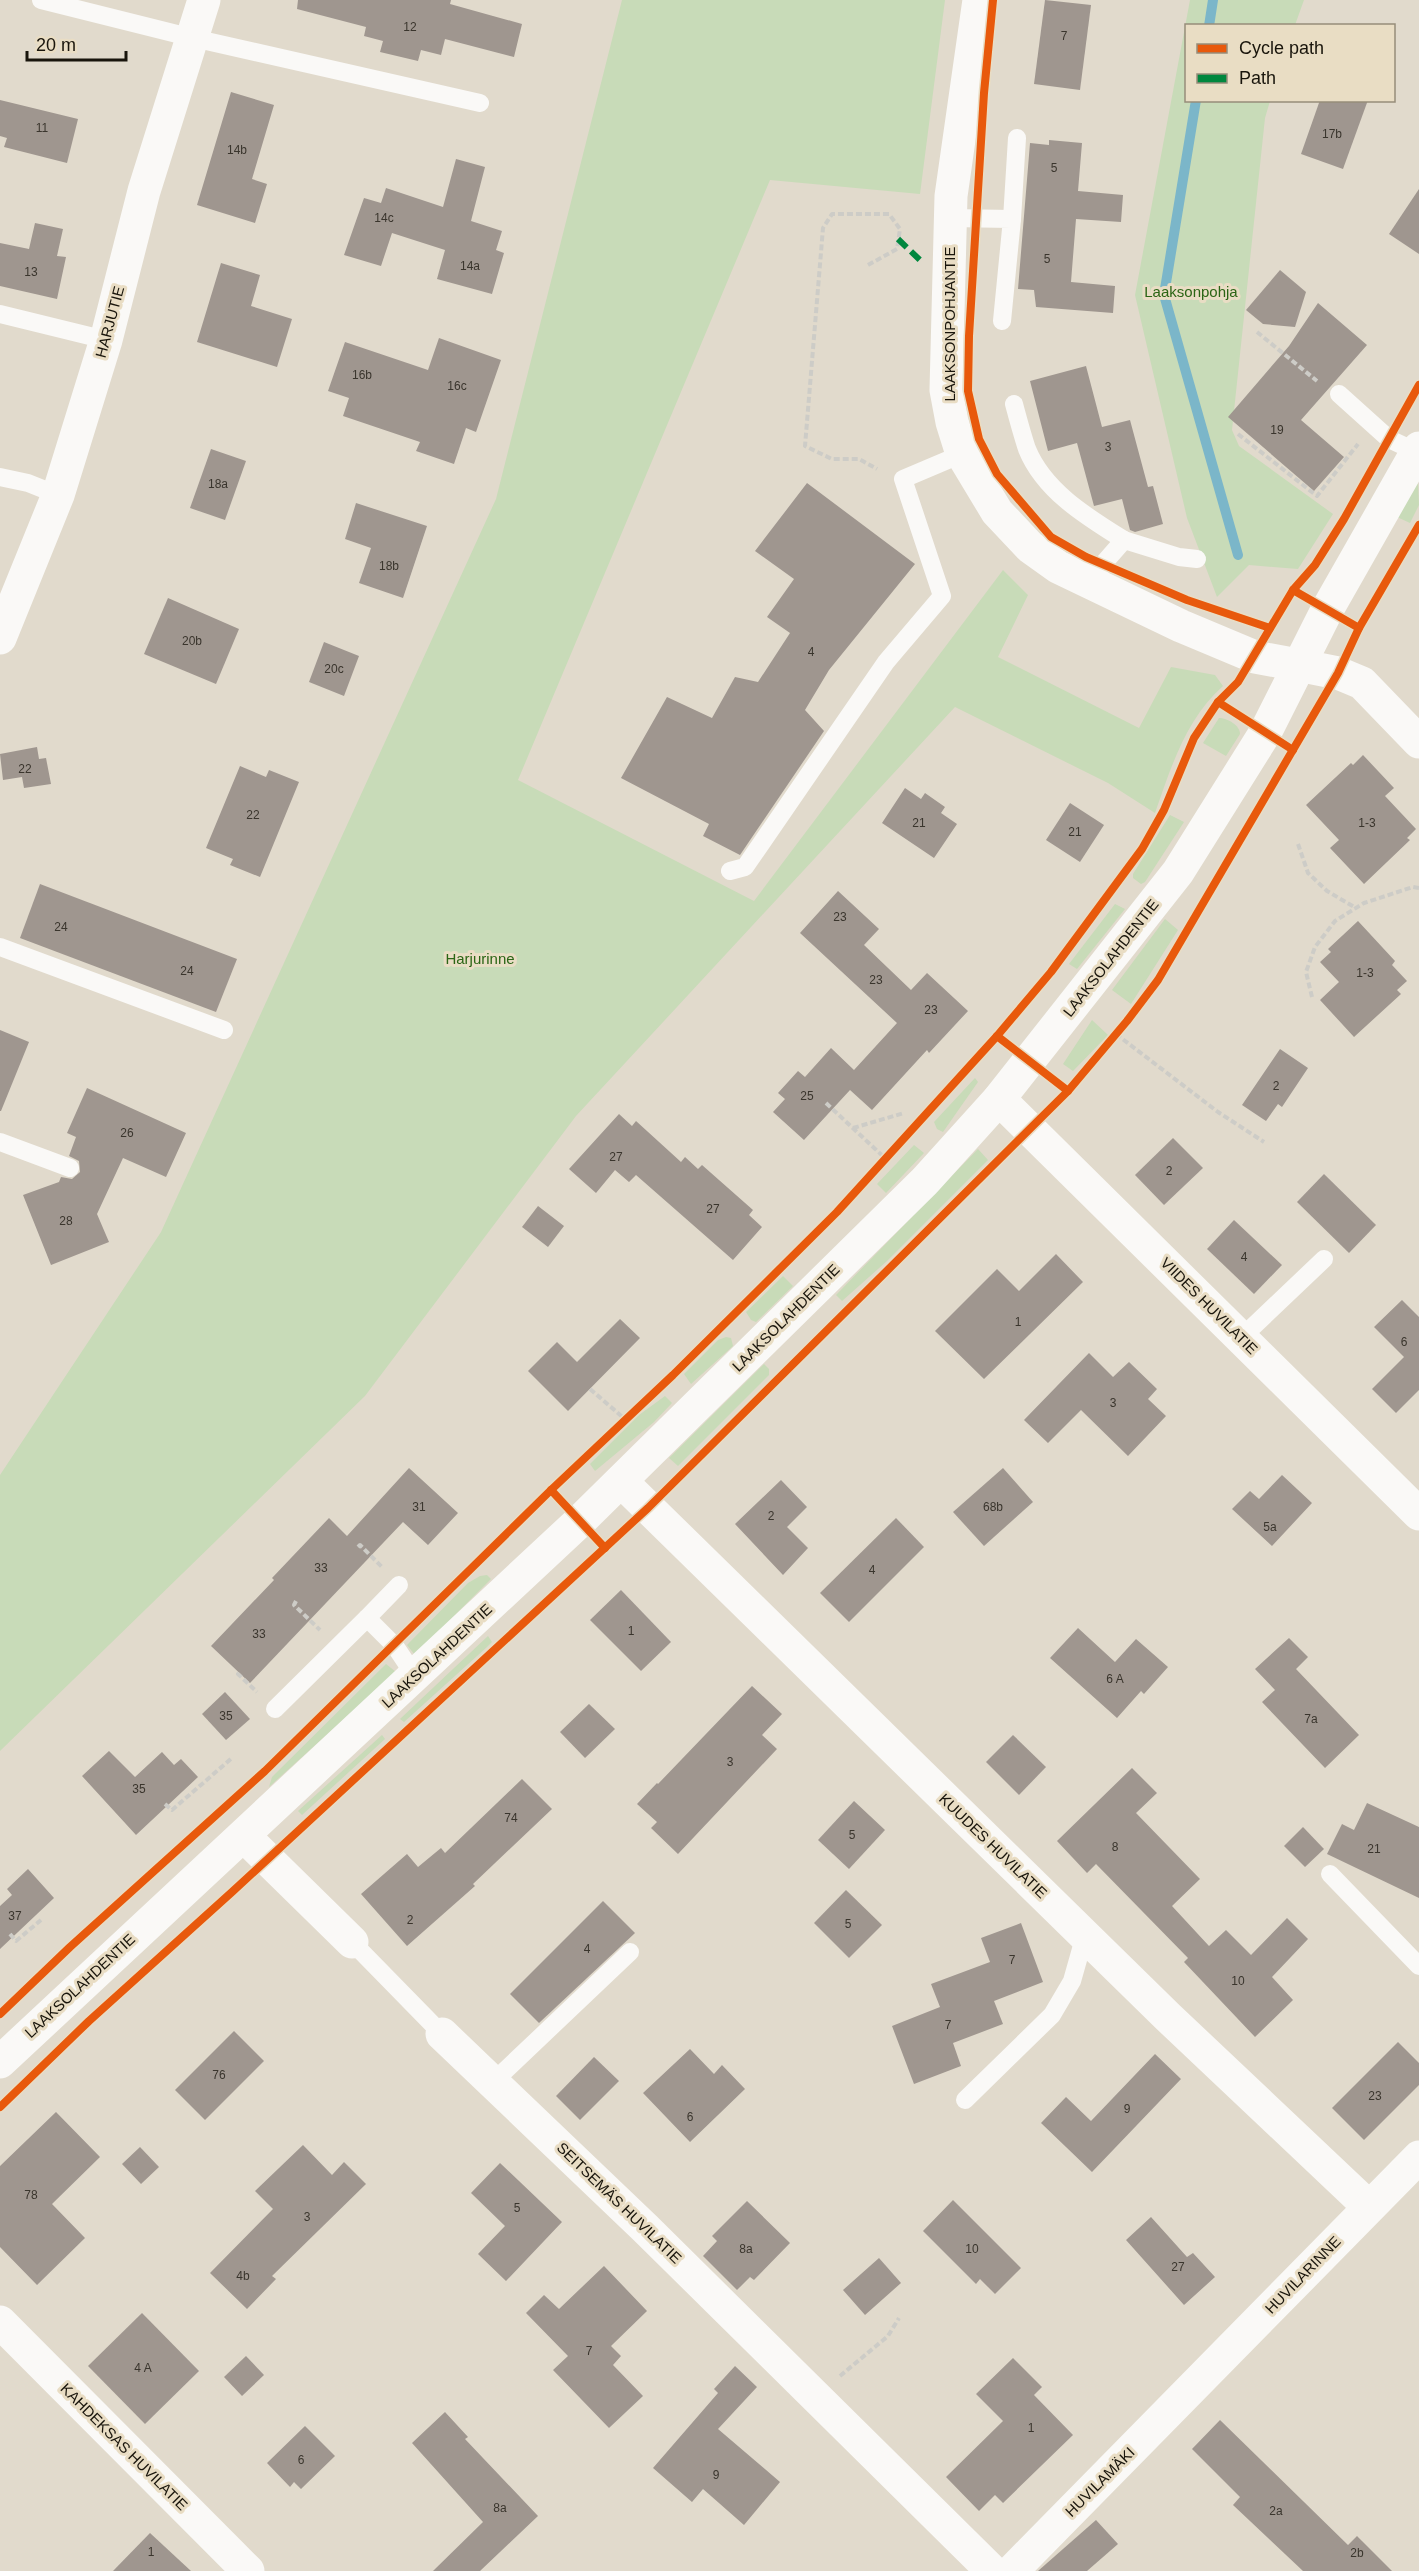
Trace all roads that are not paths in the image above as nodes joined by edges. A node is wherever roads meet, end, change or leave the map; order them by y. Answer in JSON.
{"nodes":[{"id":1,"x":41,"y":0,"type":"edge"},
{"id":2,"x":204,"y":0,"type":"edge"},
{"id":3,"x":979,"y":0,"type":"edge"},
{"id":4,"x":193,"y":38,"type":"junction"},
{"id":5,"x":480,"y":103,"type":"dead end"},
{"id":6,"x":1017,"y":138,"type":"dead end"},
{"id":7,"x":950,"y":218,"type":"junction"},
{"id":8,"x":1012,"y":219,"type":"junction"},
{"id":9,"x":0,"y":314,"type":"edge"},
{"id":10,"x":1002,"y":321,"type":"dead end"},
{"id":11,"x":106,"y":340,"type":"junction"},
{"id":12,"x":1339,"y":393,"type":"road end"},
{"id":13,"x":1014,"y":404,"type":"dead end"},
{"id":14,"x":1418,"y":450,"type":"edge"},
{"id":15,"x":962,"y":454,"type":"junction"},
{"id":16,"x":0,"y":477,"type":"edge"},
{"id":17,"x":58,"y":495,"type":"junction"},
{"id":18,"x":1124,"y":540,"type":"junction"},
{"id":19,"x":1197,"y":559,"type":"dead end"},
{"id":20,"x":1092,"y":583,"type":"junction"},
{"id":21,"x":0,"y":638,"type":"edge"},
{"id":22,"x":1298,"y":665,"type":"junction"},
{"id":23,"x":1419,"y":742,"type":"edge"},
{"id":24,"x":730,"y":871,"type":"dead end"},
{"id":25,"x":0,"y":947,"type":"edge"},
{"id":26,"x":224,"y":1030,"type":"dead end"},
{"id":27,"x":999,"y":1099,"type":"junction"},
{"id":28,"x":0,"y":1142,"type":"edge"},
{"id":29,"x":70,"y":1168,"type":"dead end"},
{"id":30,"x":1324,"y":1259,"type":"dead end"},
{"id":31,"x":1241,"y":1338,"type":"junction"},
{"id":32,"x":621,"y":1481,"type":"junction"},
{"id":33,"x":1419,"y":1515,"type":"edge"},
{"id":34,"x":399,"y":1585,"type":"road end"},
{"id":35,"x":367,"y":1618,"type":"junction"},
{"id":36,"x":415,"y":1676,"type":"junction"},
{"id":37,"x":275,"y":1710,"type":"dead end"},
{"id":38,"x":244,"y":1836,"type":"junction"},
{"id":39,"x":1330,"y":1874,"type":"dead end"},
{"id":40,"x":1085,"y":1935,"type":"junction"},
{"id":41,"x":352,"y":1942,"type":"joint"},
{"id":42,"x":630,"y":1952,"type":"dead end"},
{"id":43,"x":1419,"y":1966,"type":"edge"},
{"id":44,"x":442,"y":2034,"type":"joint"},
{"id":45,"x":0,"y":2062,"type":"edge"},
{"id":46,"x":493,"y":2082,"type":"junction"},
{"id":47,"x":966,"y":2100,"type":"dead end"},
{"id":48,"x":1419,"y":2157,"type":"edge"},
{"id":49,"x":1369,"y":2207,"type":"junction"},
{"id":50,"x":0,"y":2322,"type":"edge"},
{"id":51,"x":1187,"y":2393,"type":"joint"},
{"id":52,"x":248,"y":2571,"type":"edge"},
{"id":53,"x":992,"y":2571,"type":"edge"},
{"id":54,"x":1012,"y":2571,"type":"edge"}],
"edges":[{"from":1,"to":4,"type":"lane"},
{"from":2,"to":4,"type":"street","name":"HARJUTIE"},
{"from":3,"to":7,"type":"street","name":"LAAKSONPOHJANTIE"},
{"from":4,"to":5,"type":"lane"},
{"from":4,"to":11,"type":"street","name":"HARJUTIE"},
{"from":6,"to":8,"type":"lane"},
{"from":7,"to":8,"type":"lane"},
{"from":7,"to":15,"type":"street","name":"LAAKSONPOHJANTIE"},
{"from":8,"to":10,"type":"lane"},
{"from":9,"to":11,"type":"lane"},
{"from":11,"to":17,"type":"street","name":"HARJUTIE"},
{"from":12,"to":14,"type":"lane"},
{"from":13,"to":18,"type":"lane"},
{"from":14,"to":22,"type":"street","name":"LAAKSOLAHDENTIE"},
{"from":15,"to":20,"type":"street","name":"LAAKSONPOHJANTIE"},
{"from":15,"to":24,"type":"lane"},
{"from":16,"to":17,"type":"lane"},
{"from":17,"to":21,"type":"street","name":"HARJUTIE"},
{"from":18,"to":19,"type":"lane"},
{"from":18,"to":20,"type":"lane"},
{"from":20,"to":22,"type":"street","name":"LAAKSONPOHJANTIE"},
{"from":22,"to":23,"type":"street","name":"LAAKSONPOHJANTIE"},
{"from":22,"to":27,"type":"street","name":"LAAKSOLAHDENTIE"},
{"from":25,"to":26,"type":"lane"},
{"from":27,"to":31,"type":"street","name":"VIIDES HUVILATIE"},
{"from":27,"to":32,"type":"street","name":"LAAKSOLAHDENTIE"},
{"from":28,"to":29,"type":"lane"},
{"from":30,"to":31,"type":"lane"},
{"from":31,"to":33,"type":"street","name":"VIIDES HUVILATIE"},
{"from":32,"to":36,"type":"street","name":"LAAKSOLAHDENTIE"},
{"from":32,"to":40,"type":"street","name":"KUUDES HUVILATIE"},
{"from":34,"to":35,"type":"lane"},
{"from":35,"to":36,"type":"lane"},
{"from":35,"to":37,"type":"lane"},
{"from":36,"to":38,"type":"street","name":"LAAKSOLAHDENTIE"},
{"from":38,"to":41,"type":"street","name":"SEITSEMÄS HUVILATIE"},
{"from":38,"to":45,"type":"street","name":"LAAKSOLAHDENTIE"},
{"from":39,"to":43,"type":"lane"},
{"from":40,"to":47,"type":"lane"},
{"from":40,"to":49,"type":"street","name":"KUUDES HUVILATIE"},
{"from":41,"to":44,"type":"lane","name":"SEITSEMÄS HUVILATIE"},
{"from":42,"to":46,"type":"lane"},
{"from":44,"to":46,"type":"street","name":"SEITSEMÄS HUVILATIE"},
{"from":46,"to":53,"type":"street","name":"SEITSEMÄS HUVILATIE"},
{"from":48,"to":49,"type":"street","name":"HUVILARINNE"},
{"from":49,"to":51,"type":"street","name":"HUVILARINNE"},
{"from":50,"to":52,"type":"street","name":"KAHDEKSAS HUVILATIE"},
{"from":51,"to":54,"type":"street","name":"HUVILAMÄKI"}]}
